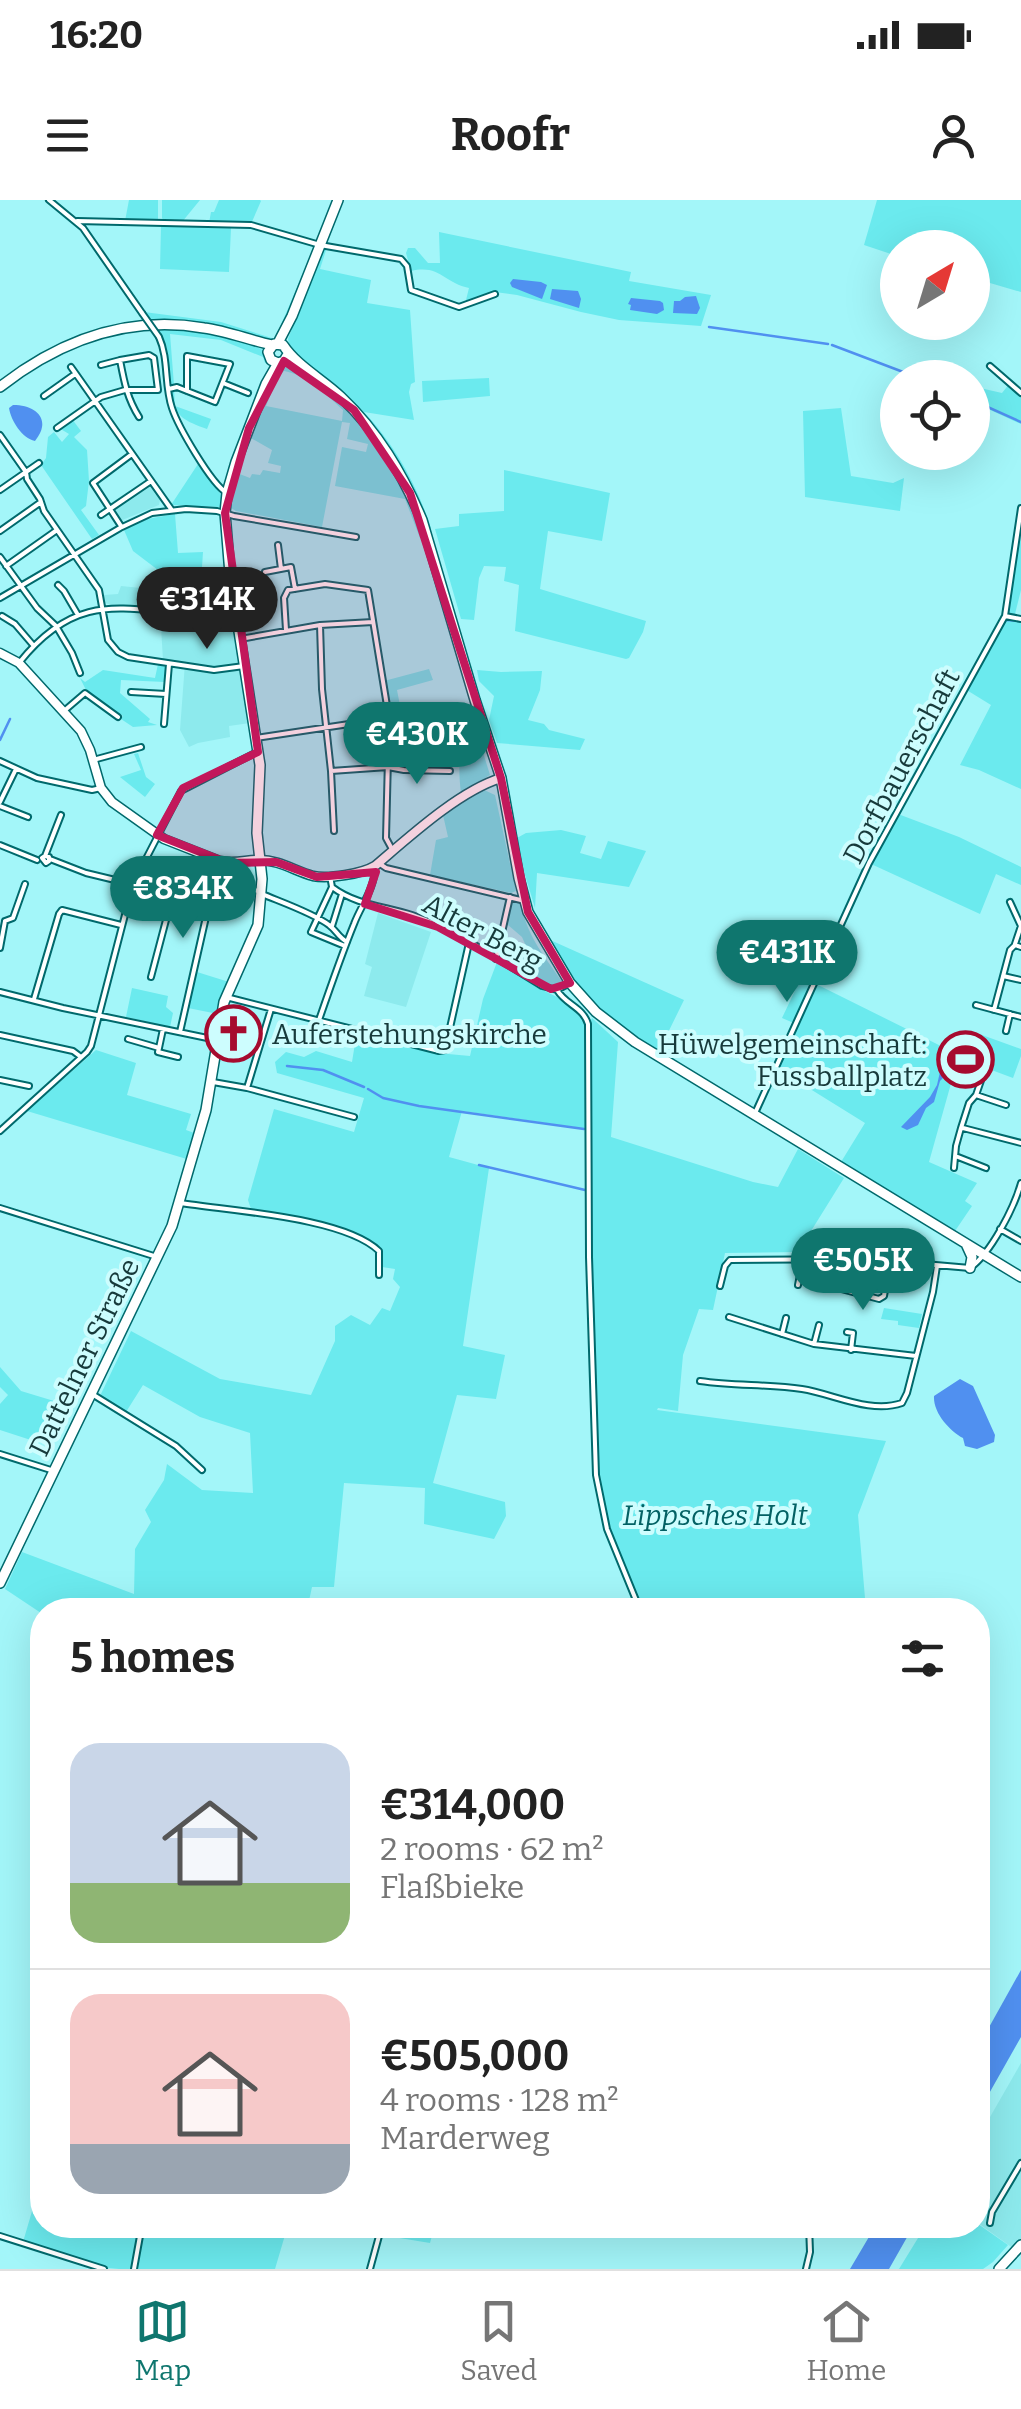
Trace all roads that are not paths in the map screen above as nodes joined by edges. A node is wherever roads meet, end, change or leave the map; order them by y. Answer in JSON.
{"nodes":[{"id":1,"x":48,"y":200,"type":"edge"},
{"id":2,"x":338,"y":200,"type":"edge"},
{"id":3,"x":76,"y":221,"type":"junction"},
{"id":4,"x":87,"y":221,"type":"junction"},
{"id":5,"x":83,"y":228,"type":"junction"},
{"id":6,"x":320,"y":245,"type":"junction"},
{"id":7,"x":495,"y":294,"type":"dead end"},
{"id":8,"x":278,"y":353,"type":"junction"},
{"id":9,"x":120,"y":360,"type":"junction"},
{"id":10,"x":102,"y":365,"type":"dead end"},
{"id":11,"x":990,"y":366,"type":"dead end"},
{"id":12,"x":71,"y":367,"type":"dead end"},
{"id":13,"x":76,"y":374,"type":"junction"},
{"id":14,"x":223,"y":383,"type":"junction"},
{"id":15,"x":0,"y":388,"type":"edge"},
{"id":16,"x":169,"y":388,"type":"junction"},
{"id":17,"x":126,"y":390,"type":"junction"},
{"id":18,"x":187,"y":390,"type":"junction"},
{"id":19,"x":248,"y":393,"type":"dead end"},
{"id":20,"x":1021,"y":393,"type":"edge"},
{"id":21,"x":44,"y":396,"type":"dead end"},
{"id":22,"x":94,"y":401,"type":"junction"},
{"id":23,"x":138,"y":417,"type":"dead end"},
{"id":24,"x":57,"y":428,"type":"dead end"},
{"id":25,"x":0,"y":435,"type":"edge"},
{"id":26,"x":6,"y":444,"type":"junction"},
{"id":27,"x":0,"y":449,"type":"edge"},
{"id":28,"x":132,"y":454,"type":"junction"},
{"id":29,"x":40,"y":463,"type":"dead end"},
{"id":30,"x":26,"y":472,"type":"junction"},
{"id":31,"x":151,"y":481,"type":"junction"},
{"id":32,"x":0,"y":490,"type":"edge"},
{"id":33,"x":227,"y":493,"type":"junction"},
{"id":34,"x":41,"y":502,"type":"junction"},
{"id":35,"x":1021,"y":508,"type":"edge"},
{"id":36,"x":111,"y":509,"type":"junction"},
{"id":37,"x":170,"y":509,"type":"junction"},
{"id":38,"x":225,"y":513,"type":"junction"},
{"id":39,"x":100,"y":515,"type":"dead end"},
{"id":40,"x":122,"y":527,"type":"junction"},
{"id":41,"x":57,"y":530,"type":"junction"},
{"id":42,"x":0,"y":531,"type":"edge"},
{"id":43,"x":356,"y":538,"type":"dead end"},
{"id":44,"x":278,"y":545,"type":"dead end"},
{"id":45,"x":75,"y":554,"type":"junction"},
{"id":46,"x":0,"y":558,"type":"edge"},
{"id":47,"x":6,"y":566,"type":"junction"},
{"id":48,"x":281,"y":569,"type":"junction"},
{"id":49,"x":265,"y":572,"type":"dead end"},
{"id":50,"x":58,"y":585,"type":"dead end"},
{"id":51,"x":20,"y":586,"type":"junction"},
{"id":52,"x":296,"y":588,"type":"junction"},
{"id":53,"x":0,"y":598,"type":"edge"},
{"id":54,"x":102,"y":610,"type":"junction"},
{"id":55,"x":236,"y":614,"type":"junction"},
{"id":56,"x":78,"y":615,"type":"junction"},
{"id":57,"x":2,"y":616,"type":"edge"},
{"id":58,"x":1005,"y":616,"type":"junction"},
{"id":59,"x":1021,"y":619,"type":"edge"},
{"id":60,"x":373,"y":622,"type":"junction"},
{"id":61,"x":320,"y":625,"type":"junction"},
{"id":62,"x":56,"y":626,"type":"junction"},
{"id":63,"x":286,"y":630,"type":"junction"},
{"id":64,"x":240,"y":639,"type":"junction"},
{"id":65,"x":33,"y":645,"type":"junction"},
{"id":66,"x":0,"y":653,"type":"edge"},
{"id":67,"x":19,"y":663,"type":"junction"},
{"id":68,"x":169,"y":664,"type":"junction"},
{"id":69,"x":244,"y":666,"type":"junction"},
{"id":70,"x":80,"y":673,"type":"dead end"},
{"id":71,"x":131,"y":692,"type":"dead end"},
{"id":72,"x":166,"y":694,"type":"junction"},
{"id":73,"x":64,"y":711,"type":"junction"},
{"id":74,"x":118,"y":717,"type":"dead end"},
{"id":75,"x":389,"y":718,"type":"junction"},
{"id":76,"x":164,"y":724,"type":"dead end"},
{"id":77,"x":326,"y":726,"type":"junction"},
{"id":78,"x":256,"y":738,"type":"junction"},
{"id":79,"x":141,"y":747,"type":"dead end"},
{"id":80,"x":256,"y":753,"type":"junction"},
{"id":81,"x":93,"y":760,"type":"junction"},
{"id":82,"x":0,"y":761,"type":"edge"},
{"id":83,"x":388,"y":767,"type":"junction"},
{"id":84,"x":16,"y":768,"type":"junction"},
{"id":85,"x":331,"y":771,"type":"junction"},
{"id":86,"x":450,"y":771,"type":"dead end"},
{"id":87,"x":501,"y":778,"type":"junction"},
{"id":88,"x":101,"y":788,"type":"junction"},
{"id":89,"x":0,"y":804,"type":"edge"},
{"id":90,"x":61,"y":815,"type":"dead end"},
{"id":91,"x":28,"y":817,"type":"dead end"},
{"id":92,"x":334,"y":831,"type":"dead end"},
{"id":93,"x":157,"y":835,"type":"junction"},
{"id":94,"x":0,"y":845,"type":"edge"},
{"id":95,"x":392,"y":851,"type":"junction"},
{"id":96,"x":38,"y":860,"type":"dead end"},
{"id":97,"x":260,"y":860,"type":"junction"},
{"id":98,"x":228,"y":863,"type":"junction"},
{"id":99,"x":377,"y":864,"type":"junction"},
{"id":100,"x":330,"y":876,"type":"junction"},
{"id":101,"x":26,"y":884,"type":"dead end"},
{"id":102,"x":134,"y":884,"type":"junction"},
{"id":103,"x":219,"y":884,"type":"dead end"},
{"id":104,"x":332,"y":887,"type":"junction"},
{"id":105,"x":262,"y":893,"type":"junction"},
{"id":106,"x":342,"y":894,"type":"junction"},
{"id":107,"x":510,"y":898,"type":"junction"},
{"id":108,"x":171,"y":900,"type":"junction"},
{"id":109,"x":523,"y":901,"type":"junction"},
{"id":110,"x":1010,"y":902,"type":"dead end"},
{"id":111,"x":365,"y":904,"type":"junction"},
{"id":112,"x":206,"y":917,"type":"junction"},
{"id":113,"x":3,"y":919,"type":"edge"},
{"id":114,"x":316,"y":919,"type":"junction"},
{"id":115,"x":122,"y":925,"type":"junction"},
{"id":116,"x":332,"y":926,"type":"junction"},
{"id":117,"x":469,"y":943,"type":"junction"},
{"id":118,"x":346,"y":944,"type":"junction"},
{"id":119,"x":1018,"y":946,"type":"edge"},
{"id":120,"x":0,"y":948,"type":"edge"},
{"id":121,"x":496,"y":959,"type":"junction"},
{"id":122,"x":151,"y":976,"type":"dead end"},
{"id":123,"x":1003,"y":976,"type":"junction"},
{"id":124,"x":1021,"y":980,"type":"edge"},
{"id":125,"x":570,"y":984,"type":"junction"},
{"id":126,"x":557,"y":990,"type":"junction"},
{"id":127,"x":0,"y":992,"type":"edge"},
{"id":128,"x":226,"y":996,"type":"junction"},
{"id":129,"x":34,"y":999,"type":"junction"},
{"id":130,"x":976,"y":1005,"type":"dead end"},
{"id":131,"x":271,"y":1008,"type":"junction"},
{"id":132,"x":994,"y":1010,"type":"junction"},
{"id":133,"x":100,"y":1014,"type":"junction"},
{"id":134,"x":1010,"y":1014,"type":"junction"},
{"id":135,"x":1021,"y":1017,"type":"edge"},
{"id":136,"x":319,"y":1020,"type":"junction"},
{"id":137,"x":163,"y":1028,"type":"junction"},
{"id":138,"x":1006,"y":1030,"type":"dead end"},
{"id":139,"x":180,"y":1032,"type":"junction"},
{"id":140,"x":0,"y":1035,"type":"edge"},
{"id":141,"x":128,"y":1040,"type":"dead end"},
{"id":142,"x":217,"y":1040,"type":"junction"},
{"id":143,"x":159,"y":1048,"type":"junction"},
{"id":144,"x":82,"y":1057,"type":"junction"},
{"id":145,"x":178,"y":1057,"type":"dead end"},
{"id":146,"x":984,"y":1069,"type":"dead end"},
{"id":147,"x":0,"y":1080,"type":"edge"},
{"id":148,"x":212,"y":1082,"type":"junction"},
{"id":149,"x":29,"y":1086,"type":"dead end"},
{"id":150,"x":247,"y":1088,"type":"junction"},
{"id":151,"x":976,"y":1096,"type":"junction"},
{"id":152,"x":1006,"y":1104,"type":"dead end"},
{"id":153,"x":754,"y":1115,"type":"junction"},
{"id":154,"x":354,"y":1117,"type":"dead end"},
{"id":155,"x":961,"y":1128,"type":"junction"},
{"id":156,"x":0,"y":1132,"type":"edge"},
{"id":157,"x":1021,"y":1143,"type":"edge"},
{"id":158,"x":957,"y":1157,"type":"junction"},
{"id":159,"x":954,"y":1168,"type":"dead end"},
{"id":160,"x":986,"y":1168,"type":"dead end"},
{"id":161,"x":1021,"y":1183,"type":"edge"},
{"id":162,"x":1019,"y":1199,"type":"edge"},
{"id":163,"x":180,"y":1203,"type":"junction"},
{"id":164,"x":0,"y":1208,"type":"edge"},
{"id":165,"x":1000,"y":1229,"type":"junction"},
{"id":166,"x":1021,"y":1241,"type":"edge"},
{"id":167,"x":965,"y":1244,"type":"junction"},
{"id":168,"x":984,"y":1254,"type":"junction"},
{"id":169,"x":157,"y":1257,"type":"junction"},
{"id":170,"x":804,"y":1260,"type":"junction"},
{"id":171,"x":844,"y":1260,"type":"junction"},
{"id":172,"x":890,"y":1261,"type":"junction"},
{"id":173,"x":937,"y":1266,"type":"junction"},
{"id":174,"x":970,"y":1268,"type":"junction"},
{"id":175,"x":379,"y":1275,"type":"dead end"},
{"id":176,"x":1021,"y":1278,"type":"edge"},
{"id":177,"x":798,"y":1285,"type":"dead end"},
{"id":178,"x":720,"y":1286,"type":"dead end"},
{"id":179,"x":729,"y":1317,"type":"dead end"},
{"id":180,"x":786,"y":1318,"type":"dead end"},
{"id":181,"x":818,"y":1325,"type":"dead end"},
{"id":182,"x":848,"y":1332,"type":"dead end"},
{"id":183,"x":782,"y":1334,"type":"junction"},
{"id":184,"x":814,"y":1344,"type":"junction"},
{"id":185,"x":851,"y":1350,"type":"junction"},
{"id":186,"x":916,"y":1356,"type":"junction"},
{"id":187,"x":700,"y":1382,"type":"dead end"},
{"id":188,"x":92,"y":1394,"type":"junction"},
{"id":189,"x":0,"y":1454,"type":"edge"},
{"id":190,"x":202,"y":1470,"type":"dead end"},
{"id":191,"x":54,"y":1472,"type":"junction"},
{"id":192,"x":0,"y":1583,"type":"edge"},
{"id":193,"x":635,"y":1598,"type":"edge"},
{"id":194,"x":1021,"y":2163,"type":"edge"},
{"id":195,"x":990,"y":2223,"type":"dead end"},
{"id":196,"x":0,"y":2236,"type":"edge"},
{"id":197,"x":140,"y":2238,"type":"edge"},
{"id":198,"x":378,"y":2238,"type":"edge"},
{"id":199,"x":809,"y":2238,"type":"edge"},
{"id":200,"x":1021,"y":2245,"type":"edge"},
{"id":201,"x":104,"y":2269,"type":"edge"},
{"id":202,"x":134,"y":2269,"type":"edge"},
{"id":203,"x":370,"y":2269,"type":"edge"},
{"id":204,"x":806,"y":2269,"type":"edge"},
{"id":205,"x":999,"y":2269,"type":"edge"}],
"edges":[{"from":1,"to":3,"type":"street"},
{"from":2,"to":6,"type":"main road","name":"Dattelner Straße"},
{"from":3,"to":4,"type":"street"},
{"from":3,"to":5,"type":"street"},
{"from":4,"to":5,"type":"street"},
{"from":4,"to":6,"type":"street"},
{"from":5,"to":16,"type":"street","bridge":true},
{"from":6,"to":7,"type":"street"},
{"from":6,"to":8,"type":"main road","name":"Dattelner Straße"},
{"from":8,"to":15,"type":"main road"},
{"from":8,"to":33,"type":"main road","name":"Dattelner Straße"},
{"from":8,"to":87,"type":"main road"},
{"from":9,"to":10,"type":"street"},
{"from":9,"to":17,"type":"street"},
{"from":9,"to":17,"type":"street"},
{"from":11,"to":20,"type":"street"},
{"from":12,"to":13,"type":"street"},
{"from":13,"to":21,"type":"street"},
{"from":13,"to":22,"type":"street"},
{"from":14,"to":18,"type":"street"},
{"from":14,"to":18,"type":"street"},
{"from":14,"to":19,"type":"street"},
{"from":16,"to":18,"type":"street"},
{"from":16,"to":33,"type":"street"},
{"from":17,"to":22,"type":"street"},
{"from":17,"to":23,"type":"street"},
{"from":22,"to":24,"type":"street"},
{"from":22,"to":28,"type":"street"},
{"from":25,"to":26,"type":"street"},
{"from":26,"to":27,"type":"street"},
{"from":26,"to":30,"type":"street"},
{"from":28,"to":31,"type":"street"},
{"from":28,"to":36,"type":"street"},
{"from":29,"to":30,"type":"street"},
{"from":30,"to":32,"type":"street"},
{"from":30,"to":34,"type":"street"},
{"from":31,"to":36,"type":"street"},
{"from":31,"to":37,"type":"street"},
{"from":33,"to":38,"type":"main road","name":"Dattelner Straße"},
{"from":34,"to":41,"type":"street"},
{"from":34,"to":42,"type":"street"},
{"from":35,"to":58,"type":"street"},
{"from":36,"to":39,"type":"street"},
{"from":36,"to":40,"type":"street"},
{"from":37,"to":38,"type":"street"},
{"from":37,"to":40,"type":"street"},
{"from":38,"to":43,"type":"street"},
{"from":38,"to":55,"type":"main road","name":"Dattelner Straße"},
{"from":40,"to":45,"type":"street"},
{"from":41,"to":45,"type":"street"},
{"from":41,"to":47,"type":"street"},
{"from":44,"to":48,"type":"street"},
{"from":45,"to":51,"type":"street"},
{"from":45,"to":54,"type":"street"},
{"from":46,"to":47,"type":"street"},
{"from":47,"to":51,"type":"street"},
{"from":48,"to":49,"type":"street"},
{"from":48,"to":52,"type":"street"},
{"from":50,"to":56,"type":"street"},
{"from":51,"to":53,"type":"street"},
{"from":51,"to":62,"type":"street"},
{"from":52,"to":60,"type":"street"},
{"from":52,"to":63,"type":"street"},
{"from":54,"to":55,"type":"street"},
{"from":54,"to":56,"type":"street"},
{"from":54,"to":68,"type":"street"},
{"from":55,"to":64,"type":"main road","name":"Dattelner Straße"},
{"from":56,"to":62,"type":"street"},
{"from":57,"to":65,"type":"street"},
{"from":58,"to":59,"type":"street"},
{"from":58,"to":153,"type":"street","name":"Dorfbauerschaft"},
{"from":60,"to":61,"type":"street"},
{"from":60,"to":75,"type":"street"},
{"from":61,"to":63,"type":"street"},
{"from":61,"to":77,"type":"street"},
{"from":62,"to":65,"type":"street"},
{"from":62,"to":70,"type":"street"},
{"from":63,"to":64,"type":"street"},
{"from":64,"to":69,"type":"main road","name":"Dattelner Straße"},
{"from":65,"to":67,"type":"street"},
{"from":66,"to":67,"type":"street"},
{"from":67,"to":73,"type":"street"},
{"from":68,"to":69,"type":"street"},
{"from":68,"to":72,"type":"street"},
{"from":69,"to":78,"type":"main road","name":"Dattelner Straße"},
{"from":71,"to":72,"type":"street"},
{"from":72,"to":76,"type":"street"},
{"from":73,"to":74,"type":"street"},
{"from":73,"to":81,"type":"street"},
{"from":75,"to":77,"type":"street"},
{"from":75,"to":83,"type":"street"},
{"from":77,"to":78,"type":"street"},
{"from":77,"to":85,"type":"street"},
{"from":78,"to":80,"type":"main road","name":"Dattelner Straße"},
{"from":79,"to":81,"type":"street"},
{"from":80,"to":93,"type":"street"},
{"from":80,"to":97,"type":"main road","name":"Dattelner Straße"},
{"from":81,"to":88,"type":"street"},
{"from":82,"to":84,"type":"street"},
{"from":83,"to":85,"type":"street"},
{"from":83,"to":86,"type":"street"},
{"from":83,"to":95,"type":"street"},
{"from":84,"to":88,"type":"street"},
{"from":84,"to":89,"type":"street"},
{"from":85,"to":92,"type":"street"},
{"from":87,"to":95,"type":"street"},
{"from":87,"to":109,"type":"main road"},
{"from":88,"to":93,"type":"street"},
{"from":89,"to":91,"type":"street"},
{"from":90,"to":102,"type":"street"},
{"from":93,"to":98,"type":"street"},
{"from":93,"to":102,"type":"street"},
{"from":94,"to":96,"type":"street"},
{"from":95,"to":99,"type":"street"},
{"from":97,"to":98,"type":"street"},
{"from":97,"to":100,"type":"street"},
{"from":97,"to":105,"type":"main road","name":"Dattelner Straße"},
{"from":98,"to":105,"type":"street"},
{"from":99,"to":100,"type":"street"},
{"from":99,"to":107,"type":"street"},
{"from":99,"to":111,"type":"street"},
{"from":100,"to":104,"type":"street"},
{"from":101,"to":113,"type":"street"},
{"from":102,"to":108,"type":"street"},
{"from":102,"to":115,"type":"street"},
{"from":103,"to":112,"type":"street"},
{"from":104,"to":106,"type":"street","name":"Alter Berg"},
{"from":104,"to":114,"type":"street"},
{"from":105,"to":114,"type":"street"},
{"from":105,"to":128,"type":"main road","name":"Dattelner Straße"},
{"from":106,"to":111,"type":"street","name":"Alter Berg"},
{"from":106,"to":116,"type":"street"},
{"from":107,"to":109,"type":"street"},
{"from":107,"to":121,"type":"street"},
{"from":108,"to":112,"type":"street"},
{"from":108,"to":122,"type":"street"},
{"from":109,"to":125,"type":"main road"},
{"from":110,"to":119,"type":"street"},
{"from":111,"to":117,"type":"street","name":"Alter Berg"},
{"from":111,"to":118,"type":"street"},
{"from":112,"to":139,"type":"street"},
{"from":113,"to":120,"type":"street"},
{"from":114,"to":116,"type":"street"},
{"from":114,"to":118,"type":"street"},
{"from":115,"to":129,"type":"street"},
{"from":115,"to":133,"type":"street"},
{"from":116,"to":118,"type":"street"},
{"from":117,"to":121,"type":"street","name":"Alter Berg"},
{"from":117,"to":136,"type":"street"},
{"from":118,"to":136,"type":"street"},
{"from":119,"to":123,"type":"street"},
{"from":121,"to":126,"type":"street","name":"Alter Berg"},
{"from":123,"to":124,"type":"street"},
{"from":123,"to":132,"type":"street"},
{"from":125,"to":126,"type":"street","name":"Alter Berg"},
{"from":125,"to":153,"type":"main road"},
{"from":126,"to":193,"type":"street"},
{"from":127,"to":129,"type":"street"},
{"from":128,"to":131,"type":"street"},
{"from":128,"to":142,"type":"main road","name":"Dattelner Straße"},
{"from":129,"to":133,"type":"street"},
{"from":130,"to":132,"type":"street"},
{"from":131,"to":136,"type":"street"},
{"from":131,"to":150,"type":"street"},
{"from":132,"to":134,"type":"street"},
{"from":133,"to":137,"type":"street"},
{"from":133,"to":144,"type":"street"},
{"from":134,"to":135,"type":"street"},
{"from":134,"to":138,"type":"street"},
{"from":137,"to":139,"type":"street"},
{"from":137,"to":143,"type":"street"},
{"from":139,"to":142,"type":"street"},
{"from":140,"to":144,"type":"street"},
{"from":141,"to":143,"type":"street"},
{"from":142,"to":148,"type":"main road","name":"Dattelner Straße"},
{"from":143,"to":145,"type":"street"},
{"from":144,"to":156,"type":"street"},
{"from":146,"to":151,"type":"street"},
{"from":147,"to":149,"type":"street"},
{"from":148,"to":150,"type":"street"},
{"from":148,"to":163,"type":"main road","name":"Dattelner Straße"},
{"from":150,"to":154,"type":"street"},
{"from":151,"to":152,"type":"street"},
{"from":151,"to":155,"type":"street"},
{"from":153,"to":167,"type":"main road"},
{"from":155,"to":157,"type":"street"},
{"from":155,"to":158,"type":"street"},
{"from":158,"to":159,"type":"street"},
{"from":158,"to":160,"type":"street"},
{"from":161,"to":162,"type":"street"},
{"from":162,"to":165,"type":"street"},
{"from":163,"to":169,"type":"main road","name":"Dattelner Straße"},
{"from":163,"to":175,"type":"street"},
{"from":164,"to":169,"type":"street"},
{"from":165,"to":166,"type":"street"},
{"from":165,"to":168,"type":"street"},
{"from":167,"to":168,"type":"main road"},
{"from":167,"to":174,"type":"main road"},
{"from":168,"to":174,"type":"street"},
{"from":168,"to":176,"type":"main road"},
{"from":169,"to":188,"type":"main road","name":"Dattelner Straße"},
{"from":170,"to":171,"type":"street"},
{"from":170,"to":177,"type":"street"},
{"from":170,"to":178,"type":"street"},
{"from":171,"to":172,"type":"street"},
{"from":171,"to":172,"type":"street"},
{"from":172,"to":173,"type":"street"},
{"from":173,"to":174,"type":"street"},
{"from":173,"to":186,"type":"street"},
{"from":179,"to":183,"type":"street"},
{"from":180,"to":183,"type":"street"},
{"from":181,"to":184,"type":"street"},
{"from":182,"to":185,"type":"street"},
{"from":183,"to":184,"type":"street"},
{"from":184,"to":185,"type":"street"},
{"from":185,"to":186,"type":"street"},
{"from":186,"to":187,"type":"street"},
{"from":188,"to":190,"type":"street"},
{"from":188,"to":191,"type":"main road","name":"Dattelner Straße"},
{"from":189,"to":191,"type":"street"},
{"from":191,"to":192,"type":"main road","name":"Dattelner Straße"},
{"from":194,"to":195,"type":"street"},
{"from":196,"to":201,"type":"street"},
{"from":197,"to":202,"type":"street"},
{"from":198,"to":203,"type":"street"},
{"from":199,"to":204,"type":"street"},
{"from":200,"to":205,"type":"main road"}]}
